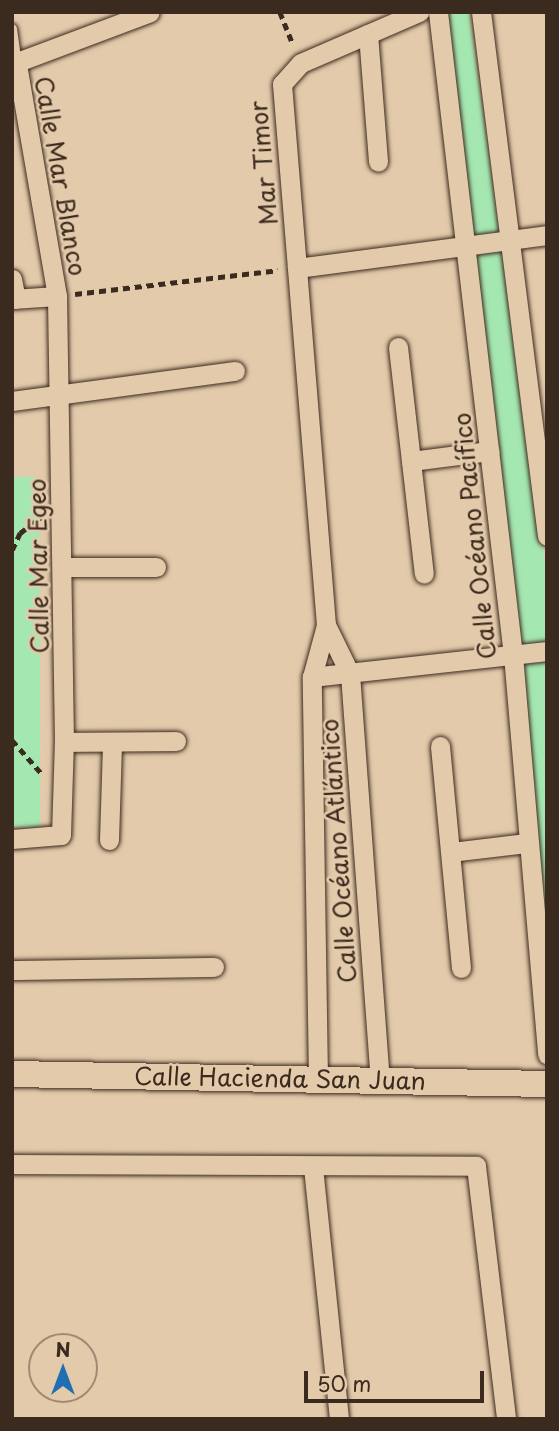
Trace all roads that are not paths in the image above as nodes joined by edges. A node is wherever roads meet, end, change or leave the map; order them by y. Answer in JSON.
{"nodes":[{"id":1,"x":150,"y":12,"type":"edge"},
{"id":2,"x":419,"y":12,"type":"edge"},
{"id":3,"x":438,"y":12,"type":"edge"},
{"id":4,"x":481,"y":12,"type":"edge"},
{"id":5,"x":12,"y":29,"type":"edge"},
{"id":6,"x":368,"y":34,"type":"junction"},
{"id":7,"x":15,"y":64,"type":"edge"},
{"id":8,"x":378,"y":162,"type":"dead end"},
{"id":9,"x":547,"y":235,"type":"edge"},
{"id":10,"x":509,"y":240,"type":"junction"},
{"id":11,"x":466,"y":247,"type":"junction"},
{"id":12,"x":297,"y":268,"type":"junction"},
{"id":13,"x":12,"y":279,"type":"edge"},
{"id":14,"x":57,"y":296,"type":"junction"},
{"id":15,"x":14,"y":299,"type":"edge"},
{"id":16,"x":398,"y":347,"type":"dead end"},
{"id":17,"x":235,"y":371,"type":"dead end"},
{"id":18,"x":57,"y":396,"type":"junction"},
{"id":19,"x":12,"y":401,"type":"edge"},
{"id":20,"x":489,"y":452,"type":"junction"},
{"id":21,"x":411,"y":461,"type":"junction"},
{"id":22,"x":547,"y":536,"type":"edge"},
{"id":23,"x":63,"y":567,"type":"junction"},
{"id":24,"x":156,"y":567,"type":"dead end"},
{"id":25,"x":424,"y":574,"type":"dead end"},
{"id":26,"x":326,"y":625,"type":"junction"},
{"id":27,"x":547,"y":651,"type":"edge"},
{"id":28,"x":513,"y":655,"type":"junction"},
{"id":29,"x":350,"y":674,"type":"junction"},
{"id":30,"x":312,"y":677,"type":"junction"},
{"id":31,"x":176,"y":741,"type":"dead end"},
{"id":32,"x":64,"y":742,"type":"junction"},
{"id":33,"x":111,"y":742,"type":"junction"},
{"id":34,"x":440,"y":746,"type":"dead end"},
{"id":35,"x":12,"y":839,"type":"edge"},
{"id":36,"x":108,"y":840,"type":"dead end"},
{"id":37,"x":527,"y":843,"type":"junction"},
{"id":38,"x":451,"y":852,"type":"junction"},
{"id":39,"x":214,"y":967,"type":"dead end"},
{"id":40,"x":461,"y":968,"type":"dead end"},
{"id":41,"x":12,"y":970,"type":"edge"},
{"id":42,"x":547,"y":1055,"type":"edge"},
{"id":43,"x":12,"y":1074,"type":"edge"},
{"id":44,"x":318,"y":1079,"type":"junction"},
{"id":45,"x":380,"y":1079,"type":"junction"},
{"id":46,"x":547,"y":1084,"type":"edge"},
{"id":47,"x":12,"y":1164,"type":"edge"},
{"id":48,"x":313,"y":1167,"type":"junction"},
{"id":49,"x":338,"y":1419,"type":"edge"},
{"id":50,"x":506,"y":1419,"type":"edge"}],
"edges":[{"from":1,"to":7,"type":"street"},
{"from":2,"to":6,"type":"street"},
{"from":3,"to":11,"type":"street","name":"Calle Océano Pacífico"},
{"from":4,"to":10,"type":"street"},
{"from":5,"to":7,"type":"lane"},
{"from":6,"to":8,"type":"street"},
{"from":6,"to":12,"type":"street","name":"Mar Timor"},
{"from":7,"to":14,"type":"street","name":"Calle Mar Blanco"},
{"from":9,"to":10,"type":"street"},
{"from":10,"to":11,"type":"street"},
{"from":10,"to":22,"type":"street"},
{"from":11,"to":12,"type":"street"},
{"from":11,"to":20,"type":"street","name":"Calle Océano Pacífico"},
{"from":12,"to":26,"type":"street","name":"Calle Océano Atlántico"},
{"from":13,"to":15,"type":"street"},
{"from":14,"to":15,"type":"street"},
{"from":14,"to":18,"type":"street","name":"Calle Mar Egeo"},
{"from":16,"to":21,"type":"street"},
{"from":17,"to":18,"type":"street"},
{"from":18,"to":19,"type":"street"},
{"from":18,"to":23,"type":"street","name":"Calle Mar Egeo"},
{"from":20,"to":21,"type":"street"},
{"from":20,"to":28,"type":"street","name":"Calle Océano Pacífico"},
{"from":21,"to":25,"type":"street"},
{"from":23,"to":24,"type":"street"},
{"from":23,"to":32,"type":"street","name":"Calle Mar Egeo"},
{"from":26,"to":29,"type":"street","name":"Calle Océano Atlántico"},
{"from":26,"to":30,"type":"street","name":"Calle Océano Atlántico"},
{"from":27,"to":28,"type":"street"},
{"from":28,"to":29,"type":"street"},
{"from":28,"to":37,"type":"street","name":"Calle Océano Pacífico"},
{"from":29,"to":30,"type":"street"},
{"from":29,"to":45,"type":"street","name":"Calle Océano Atlántico"},
{"from":30,"to":44,"type":"street","name":"Calle Océano Atlántico"},
{"from":31,"to":33,"type":"street"},
{"from":32,"to":33,"type":"street"},
{"from":32,"to":35,"type":"street","name":"Calle Mar Egeo"},
{"from":33,"to":36,"type":"street"},
{"from":34,"to":38,"type":"street"},
{"from":37,"to":38,"type":"street"},
{"from":37,"to":42,"type":"street","name":"Calle Océano Pacífico"},
{"from":38,"to":40,"type":"street"},
{"from":39,"to":41,"type":"street"},
{"from":43,"to":44,"type":"main road","name":"Calle Hacienda San Juan"},
{"from":44,"to":45,"type":"main road","name":"Calle Hacienda San Juan"},
{"from":45,"to":46,"type":"main road","name":"Calle Hacienda San Juan"},
{"from":47,"to":48,"type":"street"},
{"from":48,"to":49,"type":"street"},
{"from":48,"to":50,"type":"street"}]}
